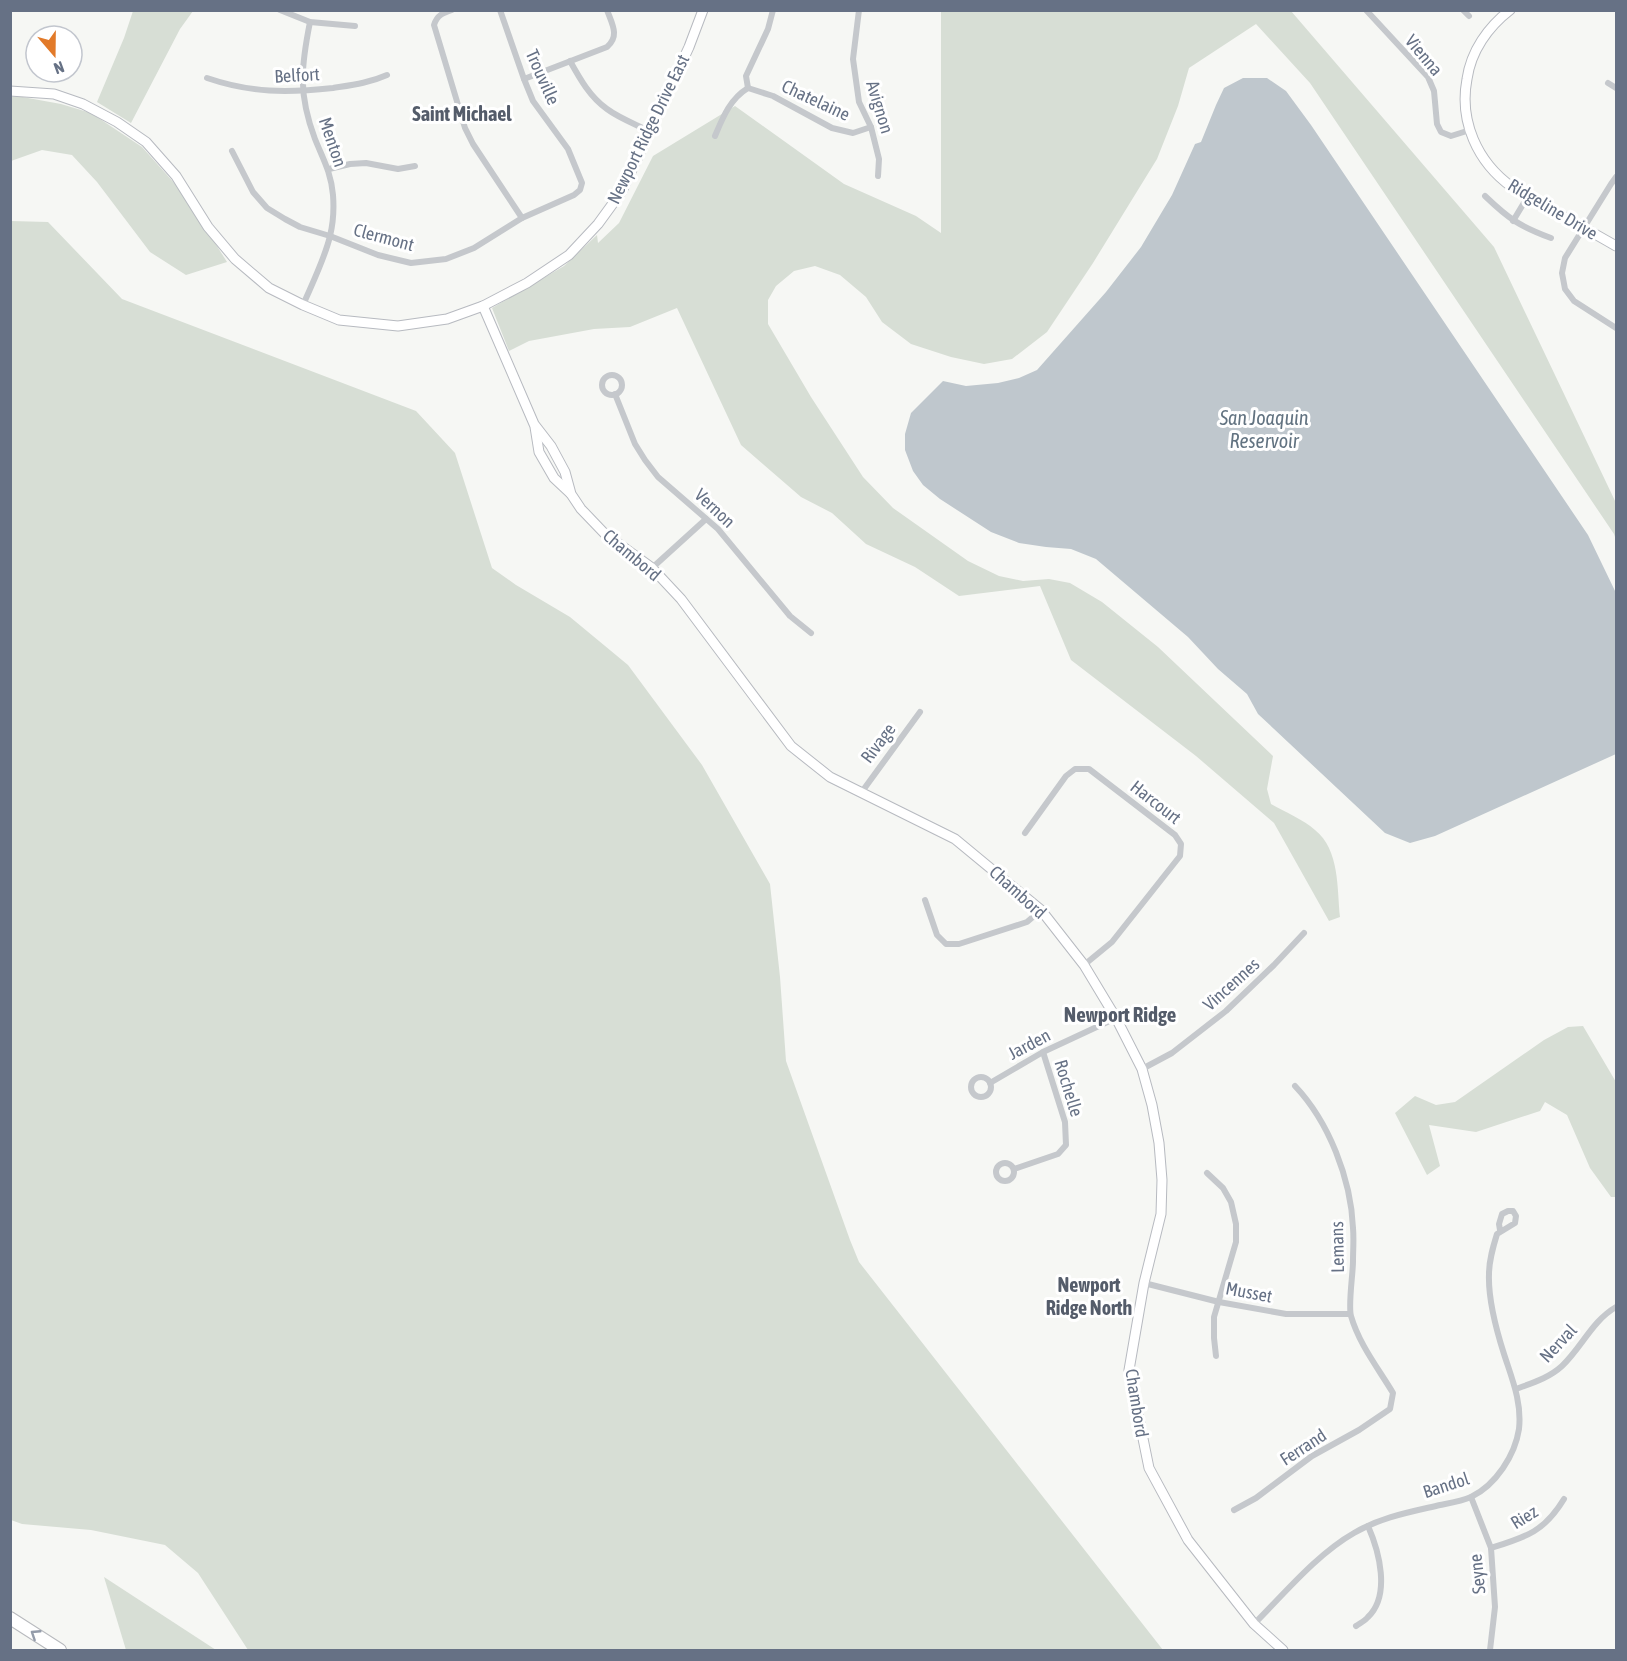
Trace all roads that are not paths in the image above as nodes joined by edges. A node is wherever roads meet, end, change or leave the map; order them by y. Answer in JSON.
{"nodes":[{"id":1,"x":280,"y":10,"type":"edge"},
{"id":2,"x":452,"y":10,"type":"edge"},
{"id":3,"x":500,"y":10,"type":"edge"},
{"id":4,"x":607,"y":10,"type":"edge"},
{"id":5,"x":703,"y":10,"type":"edge"},
{"id":6,"x":773,"y":10,"type":"edge"},
{"id":7,"x":859,"y":10,"type":"edge"},
{"id":8,"x":1366,"y":10,"type":"edge"},
{"id":9,"x":1464,"y":10,"type":"edge"},
{"id":10,"x":1510,"y":10,"type":"edge"},
{"id":11,"x":1499,"y":14,"type":"edge"},
{"id":12,"x":1469,"y":16,"type":"dead end"},
{"id":13,"x":310,"y":22,"type":"junction"},
{"id":14,"x":355,"y":26,"type":"dead end"},
{"id":15,"x":570,"y":61,"type":"junction"},
{"id":16,"x":387,"y":75,"type":"dead end"},
{"id":17,"x":207,"y":78,"type":"dead end"},
{"id":18,"x":524,"y":79,"type":"junction"},
{"id":19,"x":1608,"y":83,"type":"dead end"},
{"id":20,"x":748,"y":88,"type":"junction"},
{"id":21,"x":1617,"y":88,"type":"edge"},
{"id":22,"x":10,"y":91,"type":"edge"},
{"id":23,"x":303,"y":91,"type":"junction"},
{"id":24,"x":871,"y":128,"type":"junction"},
{"id":25,"x":1470,"y":130,"type":"junction"},
{"id":26,"x":649,"y":131,"type":"junction"},
{"id":27,"x":715,"y":136,"type":"dead end"},
{"id":28,"x":232,"y":151,"type":"dead end"},
{"id":29,"x":415,"y":166,"type":"dead end"},
{"id":30,"x":329,"y":169,"type":"junction"},
{"id":31,"x":878,"y":176,"type":"dead end"},
{"id":32,"x":1617,"y":177,"type":"edge"},
{"id":33,"x":582,"y":183,"type":"joint"},
{"id":34,"x":1485,"y":196,"type":"dead end"},
{"id":35,"x":1528,"y":196,"type":"junction"},
{"id":36,"x":522,"y":218,"type":"junction"},
{"id":37,"x":1513,"y":221,"type":"junction"},
{"id":38,"x":1585,"y":228,"type":"junction"},
{"id":39,"x":330,"y":236,"type":"junction"},
{"id":40,"x":1551,"y":238,"type":"dead end"},
{"id":41,"x":1617,"y":246,"type":"edge"},
{"id":42,"x":303,"y":305,"type":"junction"},
{"id":43,"x":483,"y":306,"type":"junction"},
{"id":44,"x":1617,"y":328,"type":"edge"},
{"id":45,"x":615,"y":394,"type":"dead end"},
{"id":46,"x":534,"y":424,"type":"junction"},
{"id":47,"x":560,"y":463,"type":"junction"},
{"id":48,"x":549,"y":470,"type":"junction"},
{"id":49,"x":571,"y":494,"type":"junction"},
{"id":50,"x":706,"y":519,"type":"junction"},
{"id":51,"x":652,"y":568,"type":"junction"},
{"id":52,"x":811,"y":633,"type":"dead end"},
{"id":53,"x":920,"y":712,"type":"dead end"},
{"id":54,"x":861,"y":793,"type":"junction"},
{"id":55,"x":1025,"y":833,"type":"dead end"},
{"id":56,"x":925,"y":900,"type":"dead end"},
{"id":57,"x":1041,"y":910,"type":"junction"},
{"id":58,"x":1304,"y":933,"type":"dead end"},
{"id":59,"x":1084,"y":965,"type":"junction"},
{"id":60,"x":1116,"y":1018,"type":"junction"},
{"id":61,"x":1043,"y":1052,"type":"junction"},
{"id":62,"x":1142,"y":1069,"type":"junction"},
{"id":63,"x":990,"y":1083,"type":"dead end"},
{"id":64,"x":1295,"y":1086,"type":"dead end"},
{"id":65,"x":1014,"y":1169,"type":"dead end"},
{"id":66,"x":1207,"y":1173,"type":"dead end"},
{"id":67,"x":1500,"y":1230,"type":"dead end"},
{"id":68,"x":1144,"y":1283,"type":"junction"},
{"id":69,"x":1219,"y":1302,"type":"junction"},
{"id":70,"x":1617,"y":1307,"type":"edge"},
{"id":71,"x":1350,"y":1314,"type":"junction"},
{"id":72,"x":1216,"y":1356,"type":"dead end"},
{"id":73,"x":1516,"y":1389,"type":"junction"},
{"id":74,"x":1390,"y":1409,"type":"joint"},
{"id":75,"x":1471,"y":1497,"type":"junction"},
{"id":76,"x":1564,"y":1499,"type":"dead end"},
{"id":77,"x":1234,"y":1510,"type":"dead end"},
{"id":78,"x":1368,"y":1526,"type":"junction"},
{"id":79,"x":1491,"y":1548,"type":"junction"},
{"id":80,"x":10,"y":1618,"type":"edge"},
{"id":81,"x":1254,"y":1624,"type":"junction"},
{"id":82,"x":1356,"y":1626,"type":"dead end"},
{"id":83,"x":60,"y":1650,"type":"edge"},
{"id":84,"x":1283,"y":1650,"type":"edge"},
{"id":85,"x":1490,"y":1650,"type":"edge"}],
"edges":[{"from":1,"to":13,"type":"street"},
{"from":2,"to":36,"type":"street"},
{"from":3,"to":18,"type":"street","name":"Trouville"},
{"from":4,"to":15,"type":"street"},
{"from":5,"to":26,"type":"street","name":"Newport Ridge Drive East"},
{"from":6,"to":20,"type":"street"},
{"from":7,"to":24,"type":"street","name":"Avignon"},
{"from":8,"to":25,"type":"street","name":"Vienna"},
{"from":9,"to":12,"type":"street"},
{"from":10,"to":11,"type":"street","name":"Ridgeline Drive"},
{"from":11,"to":25,"type":"street","name":"Ridgeline Drive"},
{"from":13,"to":14,"type":"street"},
{"from":13,"to":23,"type":"street","name":"Menton"},
{"from":15,"to":18,"type":"street"},
{"from":15,"to":26,"type":"street"},
{"from":16,"to":23,"type":"street","name":"Belfort"},
{"from":17,"to":23,"type":"street","name":"Belfort"},
{"from":18,"to":33,"type":"street","name":"Trouville"},
{"from":19,"to":21,"type":"street"},
{"from":20,"to":24,"type":"street","name":"Chatelaine"},
{"from":20,"to":27,"type":"street"},
{"from":22,"to":42,"type":"street","name":"Newport Ridge Drive East"},
{"from":23,"to":30,"type":"street","name":"Menton"},
{"from":24,"to":31,"type":"street","name":"Avignon"},
{"from":25,"to":35,"type":"street","name":"Ridgeline Drive"},
{"from":26,"to":43,"type":"street","name":"Newport Ridge Drive East"},
{"from":28,"to":39,"type":"street","name":"Clermont"},
{"from":29,"to":30,"type":"street"},
{"from":30,"to":39,"type":"street","name":"Menton"},
{"from":32,"to":38,"type":"street"},
{"from":33,"to":36,"type":"street","name":"Clermont"},
{"from":34,"to":37,"type":"street"},
{"from":35,"to":37,"type":"street"},
{"from":35,"to":38,"type":"street","name":"Ridgeline Drive"},
{"from":36,"to":39,"type":"street","name":"Clermont"},
{"from":37,"to":40,"type":"street"},
{"from":38,"to":41,"type":"street","name":"Ridgeline Drive"},
{"from":38,"to":44,"type":"street"},
{"from":39,"to":42,"type":"street","name":"Menton"},
{"from":42,"to":43,"type":"street","name":"Newport Ridge Drive East"},
{"from":43,"to":46,"type":"street","name":"Chambord"},
{"from":45,"to":50,"type":"street","name":"Vernon"},
{"from":46,"to":47,"type":"street","name":"Chambord"},
{"from":46,"to":48,"type":"street"},
{"from":47,"to":48,"type":"street"},
{"from":47,"to":49,"type":"street","name":"Chambord"},
{"from":48,"to":49,"type":"street"},
{"from":49,"to":51,"type":"street","name":"Chambord"},
{"from":50,"to":51,"type":"street"},
{"from":50,"to":52,"type":"street","name":"Vernon"},
{"from":51,"to":54,"type":"street","name":"Chambord"},
{"from":53,"to":54,"type":"street","name":"Rivage"},
{"from":54,"to":57,"type":"street","name":"Chambord"},
{"from":55,"to":59,"type":"street","name":"Harcourt"},
{"from":56,"to":57,"type":"street"},
{"from":57,"to":59,"type":"street","name":"Chambord"},
{"from":58,"to":62,"type":"street","name":"Vincennes"},
{"from":59,"to":60,"type":"street","name":"Chambord"},
{"from":60,"to":61,"type":"street","name":"Jarden"},
{"from":60,"to":62,"type":"street","name":"Chambord"},
{"from":61,"to":63,"type":"street","name":"Jarden"},
{"from":61,"to":65,"type":"street","name":"Rochelle"},
{"from":62,"to":68,"type":"street","name":"Chambord"},
{"from":64,"to":71,"type":"street","name":"Lemans"},
{"from":66,"to":69,"type":"street"},
{"from":67,"to":73,"type":"street","name":"Bandol"},
{"from":68,"to":69,"type":"street","name":"Musset"},
{"from":68,"to":81,"type":"street","name":"Chambord"},
{"from":69,"to":71,"type":"street","name":"Musset"},
{"from":69,"to":72,"type":"street"},
{"from":70,"to":73,"type":"street","name":"Nerval"},
{"from":71,"to":74,"type":"street","name":"Lemans"},
{"from":73,"to":75,"type":"street","name":"Bandol"},
{"from":74,"to":77,"type":"street","name":"Ferrand"},
{"from":75,"to":78,"type":"street","name":"Bandol"},
{"from":75,"to":79,"type":"street","name":"Seyne"},
{"from":76,"to":79,"type":"street","name":"Riez"},
{"from":78,"to":81,"type":"street","name":"Bandol"},
{"from":78,"to":82,"type":"street"},
{"from":79,"to":85,"type":"street","name":"Seyne"},
{"from":83,"to":80,"type":"highway","one_way":true},
{"from":81,"to":84,"type":"street","name":"Chambord"}]}
